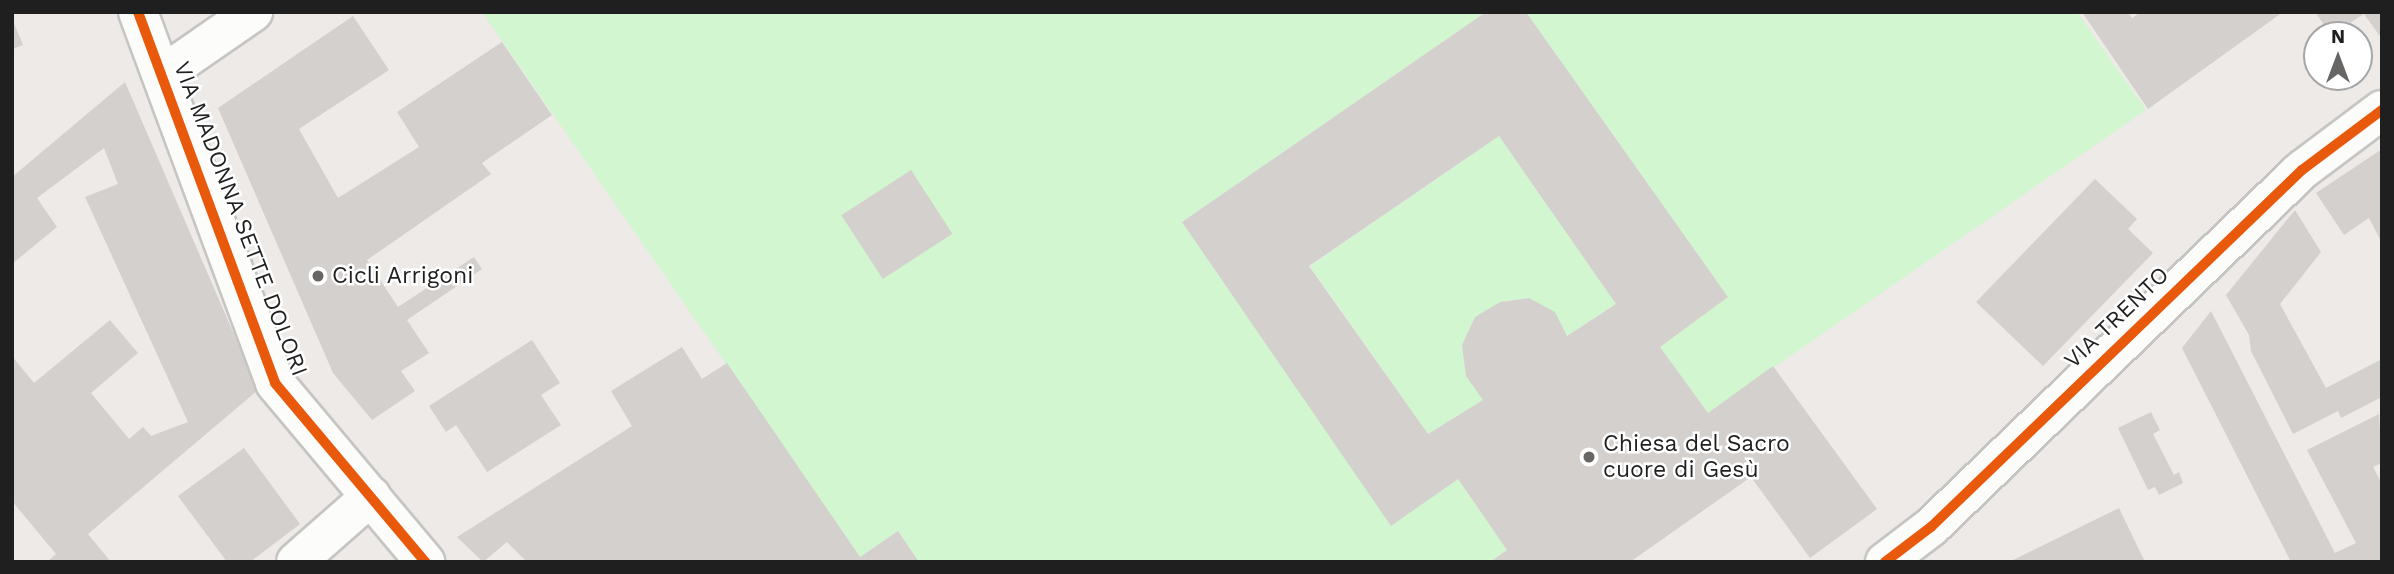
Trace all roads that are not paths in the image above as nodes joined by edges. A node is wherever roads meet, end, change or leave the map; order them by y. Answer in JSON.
{"nodes":[{"id":1,"x":138,"y":12,"type":"edge"},
{"id":2,"x":253,"y":12,"type":"edge"},
{"id":3,"x":162,"y":75,"type":"junction"},
{"id":4,"x":2382,"y":110,"type":"edge"},
{"id":5,"x":370,"y":496,"type":"junction"},
{"id":6,"x":296,"y":562,"type":"edge"},
{"id":7,"x":425,"y":562,"type":"edge"},
{"id":8,"x":1885,"y":562,"type":"edge"}],
"edges":[{"from":1,"to":3,"type":"street","name":"VIA MADONNA SETTE DOLORI"},
{"from":2,"to":3,"type":"street"},
{"from":3,"to":5,"type":"street","name":"VIA MADONNA SETTE DOLORI"},
{"from":4,"to":8,"type":"street","name":"VIA TRENTO"},
{"from":5,"to":6,"type":"street"},
{"from":5,"to":7,"type":"street","name":"VIA MADONNA SETTE DOLORI"}]}
